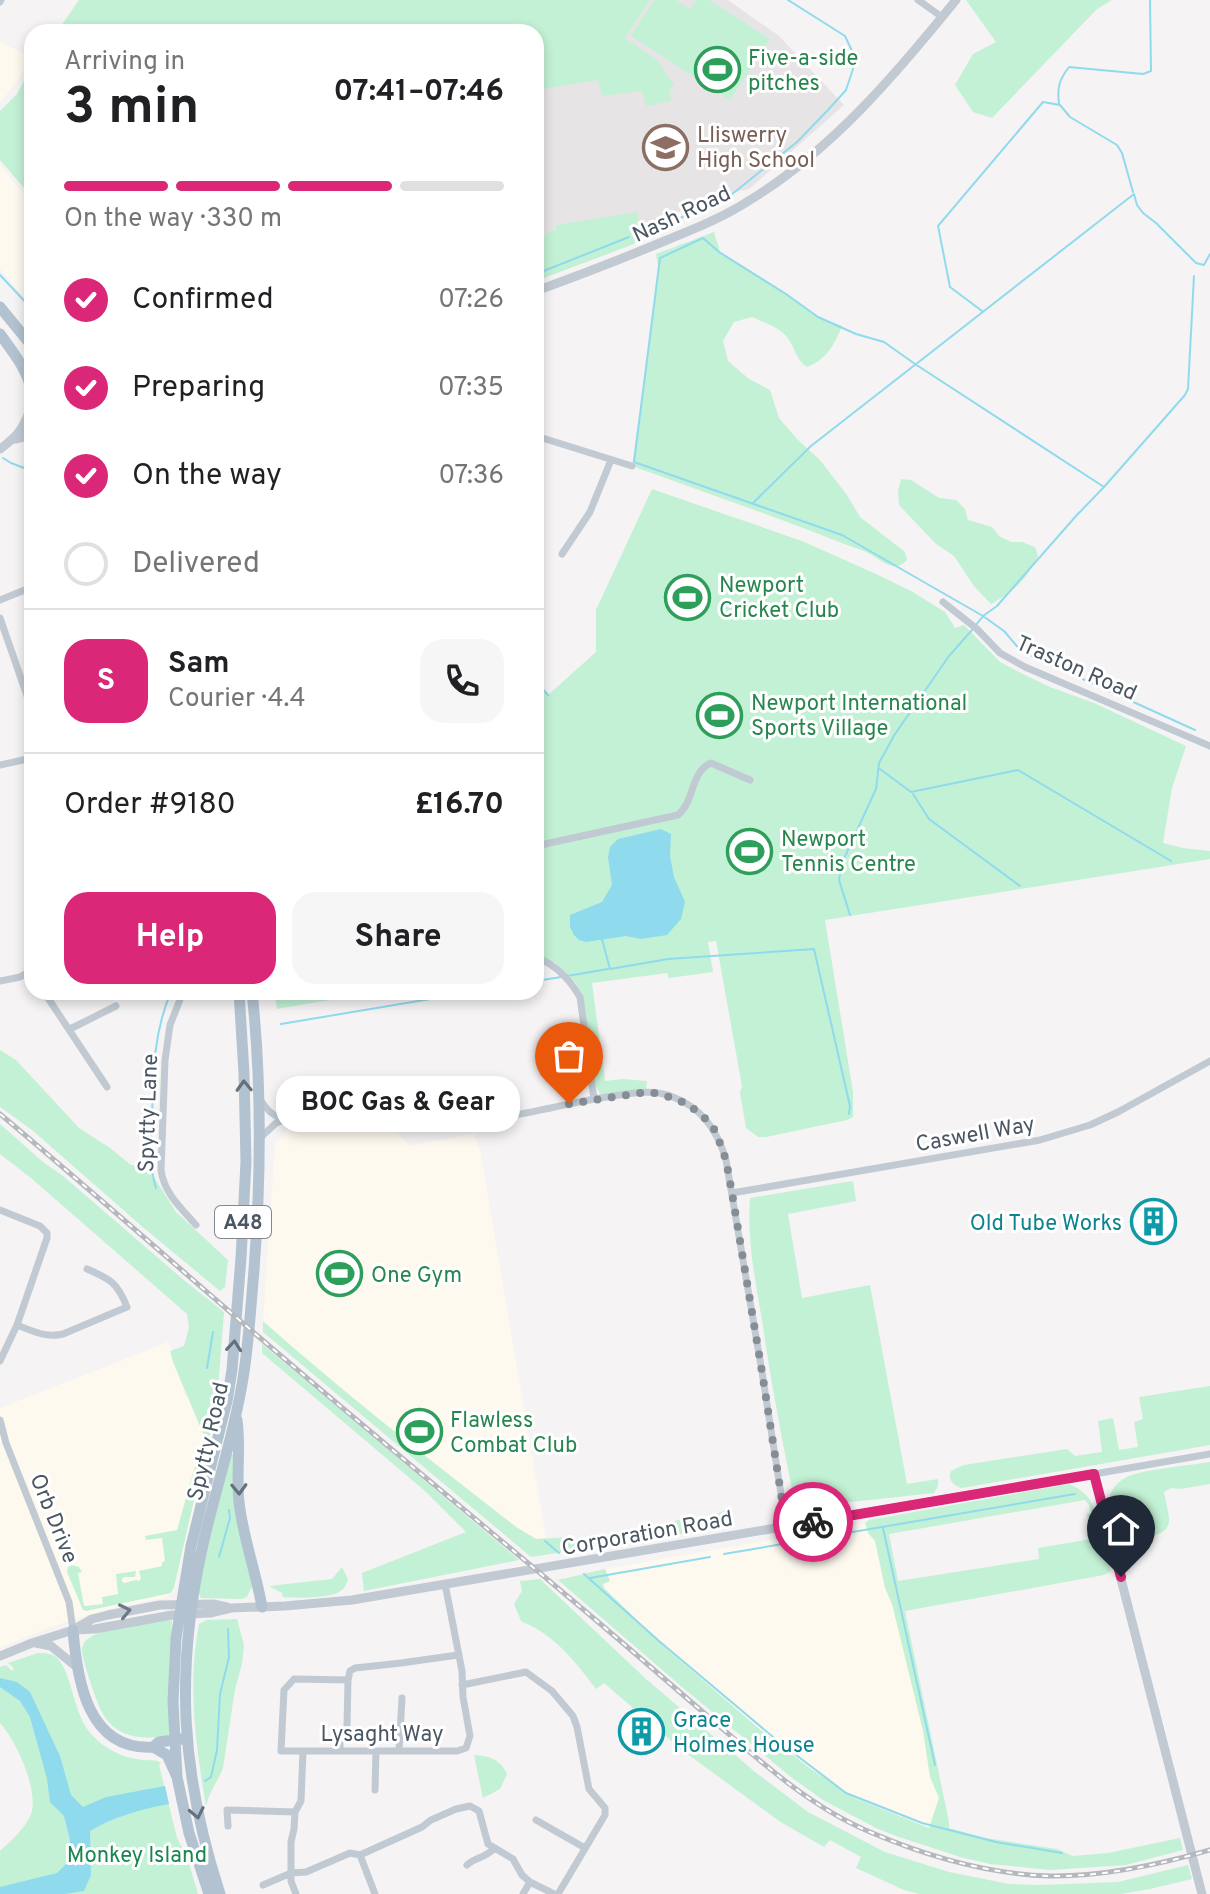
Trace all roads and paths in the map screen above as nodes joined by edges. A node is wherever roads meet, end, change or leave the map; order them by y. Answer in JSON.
{"nodes":[{"id":1,"x":918,"y":0,"type":"edge"},
{"id":2,"x":956,"y":0,"type":"edge"},
{"id":3,"x":942,"y":17,"type":"junction"},
{"id":4,"x":544,"y":288,"type":"edge"},
{"id":5,"x":0,"y":307,"type":"edge"},
{"id":6,"x":0,"y":334,"type":"edge"},
{"id":7,"x":24,"y":336,"type":"edge"},
{"id":8,"x":24,"y":369,"type":"edge"},
{"id":9,"x":24,"y":425,"type":"edge"},
{"id":10,"x":24,"y":437,"type":"edge"},
{"id":11,"x":15,"y":439,"type":"junction"},
{"id":12,"x":544,"y":439,"type":"edge"},
{"id":13,"x":0,"y":449,"type":"edge"},
{"id":14,"x":611,"y":460,"type":"junction"},
{"id":15,"x":632,"y":466,"type":"dead end"},
{"id":16,"x":562,"y":554,"type":"dead end"},
{"id":17,"x":24,"y":590,"type":"edge"},
{"id":18,"x":0,"y":600,"type":"edge"},
{"id":19,"x":943,"y":602,"type":"dead end"},
{"id":20,"x":0,"y":618,"type":"edge"},
{"id":21,"x":24,"y":674,"type":"edge"},
{"id":22,"x":21,"y":675,"type":"junction"},
{"id":23,"x":24,"y":685,"type":"edge"},
{"id":24,"x":1210,"y":746,"type":"edge"},
{"id":25,"x":24,"y":760,"type":"edge"},
{"id":26,"x":0,"y":765,"type":"edge"},
{"id":27,"x":750,"y":780,"type":"dead end"},
{"id":28,"x":544,"y":844,"type":"edge"},
{"id":29,"x":544,"y":960,"type":"edge"},
{"id":30,"x":24,"y":974,"type":"edge"},
{"id":31,"x":0,"y":981,"type":"edge"},
{"id":32,"x":50,"y":1000,"type":"edge"},
{"id":33,"x":180,"y":1000,"type":"edge"},
{"id":34,"x":239,"y":1000,"type":"edge"},
{"id":35,"x":253,"y":1000,"type":"edge"},
{"id":36,"x":116,"y":1006,"type":"dead end"},
{"id":37,"x":70,"y":1029,"type":"junction"},
{"id":38,"x":1210,"y":1061,"type":"edge"},
{"id":39,"x":107,"y":1087,"type":"dead end"},
{"id":40,"x":259,"y":1099,"type":"junction"},
{"id":41,"x":594,"y":1099,"type":"junction"},
{"id":42,"x":285,"y":1120,"type":"junction"},
{"id":43,"x":260,"y":1139,"type":"junction"},
{"id":44,"x":732,"y":1193,"type":"junction"},
{"id":45,"x":0,"y":1210,"type":"edge"},
{"id":46,"x":196,"y":1225,"type":"dead end"},
{"id":47,"x":87,"y":1269,"type":"dead end"},
{"id":48,"x":17,"y":1325,"type":"junction"},
{"id":49,"x":0,"y":1361,"type":"edge"},
{"id":50,"x":236,"y":1412,"type":"junction"},
{"id":51,"x":0,"y":1420,"type":"edge"},
{"id":52,"x":1210,"y":1454,"type":"edge"},
{"id":53,"x":1094,"y":1474,"type":"junction"},
{"id":54,"x":786,"y":1526,"type":"junction"},
{"id":55,"x":445,"y":1584,"type":"junction"},
{"id":56,"x":262,"y":1607,"type":"junction"},
{"id":57,"x":185,"y":1609,"type":"junction"},
{"id":58,"x":73,"y":1630,"type":"junction"},
{"id":59,"x":32,"y":1643,"type":"junction"},
{"id":60,"x":458,"y":1655,"type":"junction"},
{"id":61,"x":0,"y":1656,"type":"edge"},
{"id":62,"x":78,"y":1668,"type":"junction"},
{"id":63,"x":348,"y":1680,"type":"junction"},
{"id":64,"x":462,"y":1685,"type":"junction"},
{"id":65,"x":402,"y":1698,"type":"dead end"},
{"id":66,"x":181,"y":1740,"type":"junction"},
{"id":67,"x":153,"y":1747,"type":"junction"},
{"id":68,"x":303,"y":1751,"type":"junction"},
{"id":69,"x":340,"y":1751,"type":"junction"},
{"id":70,"x":376,"y":1751,"type":"junction"},
{"id":71,"x":399,"y":1751,"type":"junction"},
{"id":72,"x":177,"y":1777,"type":"junction"},
{"id":73,"x":375,"y":1790,"type":"dead end"},
{"id":74,"x":253,"y":1799,"type":"dead end"},
{"id":75,"x":253,"y":1810,"type":"junction"},
{"id":76,"x":295,"y":1812,"type":"junction"},
{"id":77,"x":536,"y":1820,"type":"dead end"},
{"id":78,"x":228,"y":1826,"type":"dead end"},
{"id":79,"x":494,"y":1848,"type":"junction"},
{"id":80,"x":585,"y":1848,"type":"junction"},
{"id":81,"x":360,"y":1855,"type":"junction"},
{"id":82,"x":205,"y":1864,"type":"junction"},
{"id":83,"x":467,"y":1865,"type":"dead end"},
{"id":84,"x":291,"y":1873,"type":"junction"},
{"id":85,"x":530,"y":1882,"type":"junction"},
{"id":86,"x":263,"y":1885,"type":"dead end"},
{"id":87,"x":209,"y":1894,"type":"edge"},
{"id":88,"x":220,"y":1894,"type":"edge"},
{"id":89,"x":296,"y":1894,"type":"edge"},
{"id":90,"x":375,"y":1894,"type":"edge"},
{"id":91,"x":523,"y":1894,"type":"edge"},
{"id":92,"x":556,"y":1894,"type":"edge"},
{"id":93,"x":1202,"y":1894,"type":"edge"}],
"edges":[{"from":1,"to":3,"type":"street"},
{"from":2,"to":3,"type":"street","name":"Nash Road"},
{"from":3,"to":4,"type":"street","name":"Nash Road"},
{"from":5,"to":7,"type":"main road"},
{"from":6,"to":8,"type":"main road"},
{"from":9,"to":11,"type":"street"},
{"from":10,"to":11,"type":"street"},
{"from":11,"to":13,"type":"street"},
{"from":12,"to":14,"type":"street"},
{"from":14,"to":15,"type":"street"},
{"from":14,"to":16,"type":"street"},
{"from":17,"to":18,"type":"street"},
{"from":19,"to":24,"type":"street","name":"Traston Road"},
{"from":20,"to":22,"type":"street"},
{"from":21,"to":22,"type":"street"},
{"from":22,"to":23,"type":"street"},
{"from":25,"to":26,"type":"street"},
{"from":27,"to":28,"type":"street"},
{"from":29,"to":41,"type":"street"},
{"from":30,"to":31,"type":"street"},
{"from":32,"to":37,"type":"street"},
{"from":33,"to":46,"type":"street","name":"Spytty Lane"},
{"from":57,"to":34,"type":"main road","name":"Spytty Road","number":"A48","one_way":true},
{"from":35,"to":40,"type":"main road","name":"Spytty Road","number":"A48"},
{"from":36,"to":37,"type":"street"},
{"from":37,"to":39,"type":"street"},
{"from":38,"to":44,"type":"street","name":"Caswell Way"},
{"from":40,"to":42,"type":"street"},
{"from":40,"to":43,"type":"main road","name":"Spytty Road","number":"A48"},
{"from":41,"to":42,"type":"street"},
{"from":41,"to":44,"type":"street"},
{"from":42,"to":43,"type":"street"},
{"from":43,"to":50,"type":"main road","name":"Spytty Road","number":"A48"},
{"from":44,"to":54,"type":"street"},
{"from":45,"to":48,"type":"street"},
{"from":47,"to":48,"type":"street"},
{"from":48,"to":49,"type":"street"},
{"from":50,"to":56,"type":"main road","one_way":true},
{"from":50,"to":57,"type":"main road","name":"Spytty Road","number":"A48"},
{"from":51,"to":58,"type":"street","name":"Orb Drive"},
{"from":52,"to":53,"type":"street","name":"Corporation Road"},
{"from":53,"to":54,"type":"street","name":"Corporation Road"},
{"from":53,"to":93,"type":"street"},
{"from":54,"to":55,"type":"street","name":"Corporation Road"},
{"from":55,"to":56,"type":"street","name":"Corporation Road"},
{"from":55,"to":60,"type":"street","name":"Lysaght Way"},
{"from":56,"to":57,"type":"street","name":"Corporation Road"},
{"from":57,"to":58,"type":"street","name":"Corporation Road"},
{"from":57,"to":66,"type":"main road","name":"Spytty Road","number":"A48"},
{"from":57,"to":66,"type":"main road","name":"Spytty Road","number":"A48"},
{"from":58,"to":59,"type":"street","name":"Corporation Road"},
{"from":58,"to":62,"type":"main road"},
{"from":59,"to":61,"type":"street","name":"Corporation Road"},
{"from":59,"to":62,"type":"street"},
{"from":60,"to":63,"type":"street"},
{"from":60,"to":64,"type":"street","name":"Lysaght Way"},
{"from":62,"to":67,"type":"main road"},
{"from":63,"to":68,"type":"street"},
{"from":63,"to":69,"type":"street"},
{"from":64,"to":71,"type":"street","name":"Lysaght Way"},
{"from":64,"to":80,"type":"street"},
{"from":65,"to":71,"type":"street"},
{"from":66,"to":67,"type":"main road"},
{"from":66,"to":72,"type":"main road","number":"A48"},
{"from":66,"to":82,"type":"main road","name":"Spytty Road","number":"A48","one_way":true},
{"from":67,"to":72,"type":"main road","number":"A48"},
{"from":68,"to":69,"type":"street","name":"Lysaght Way"},
{"from":68,"to":76,"type":"street","name":"Lysaght Way"},
{"from":69,"to":70,"type":"street","name":"Lysaght Way"},
{"from":70,"to":71,"type":"street","name":"Lysaght Way"},
{"from":70,"to":73,"type":"street"},
{"from":72,"to":82,"type":"main road","number":"A48"},
{"from":74,"to":75,"type":"street"},
{"from":75,"to":76,"type":"street"},
{"from":75,"to":78,"type":"street"},
{"from":76,"to":84,"type":"street","name":"Lysaght Way"},
{"from":77,"to":80,"type":"street"},
{"from":79,"to":81,"type":"street"},
{"from":79,"to":83,"type":"street"},
{"from":79,"to":85,"type":"street"},
{"from":80,"to":92,"type":"street"},
{"from":81,"to":84,"type":"street"},
{"from":81,"to":90,"type":"street"},
{"from":82,"to":87,"type":"main road","number":"A48"},
{"from":82,"to":88,"type":"main road","name":"Spytty Road","number":"A48"},
{"from":84,"to":86,"type":"street"},
{"from":84,"to":89,"type":"street","name":"Lysaght Way"},
{"from":85,"to":91,"type":"street"},
{"from":85,"to":92,"type":"street"}]}
